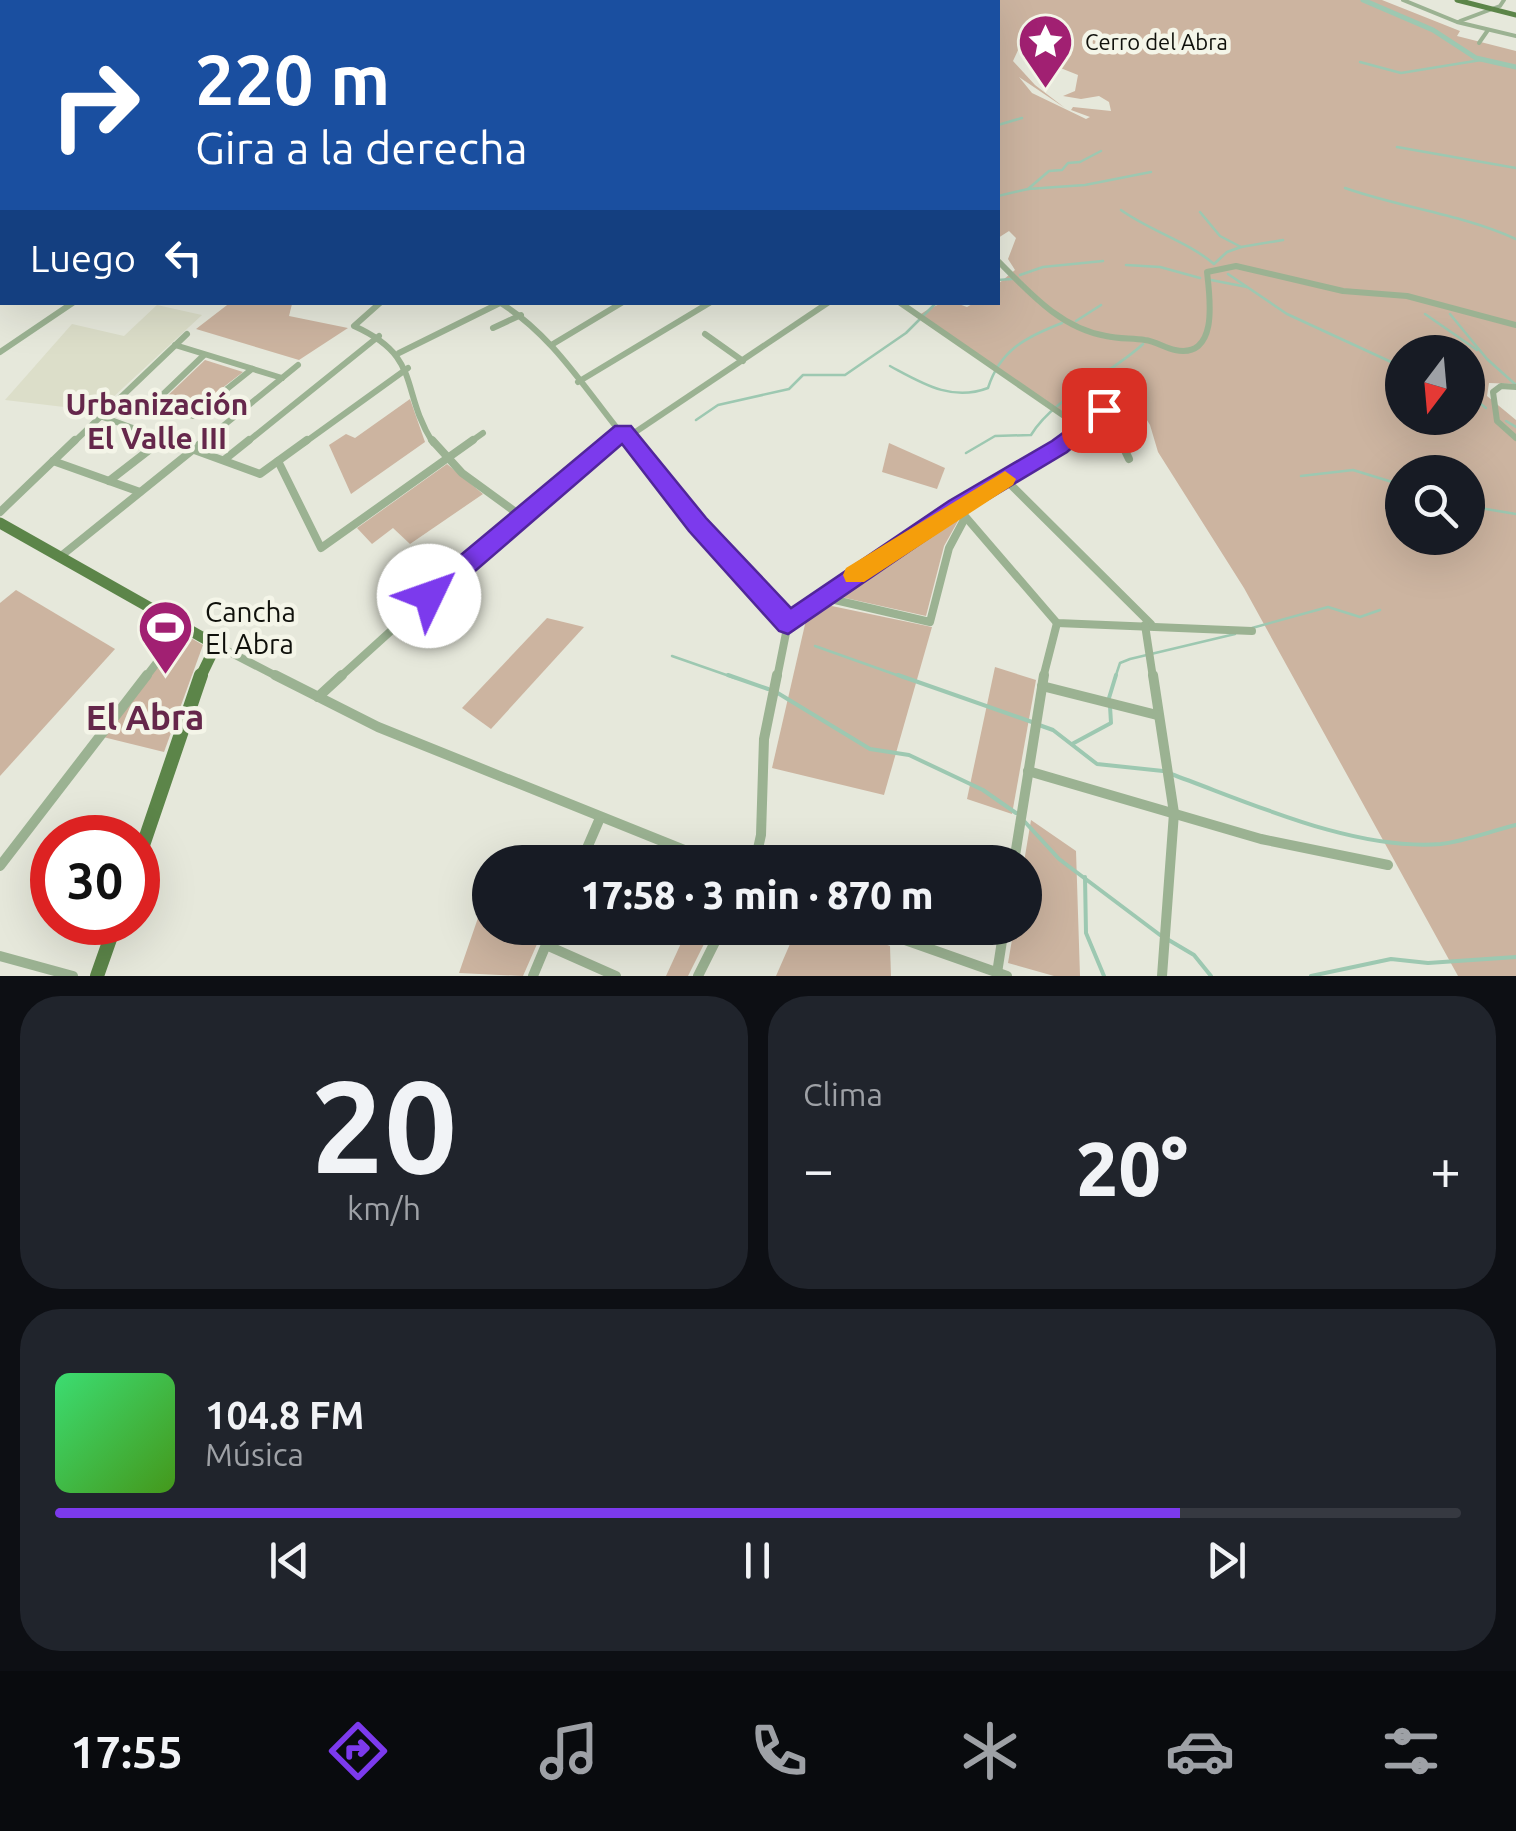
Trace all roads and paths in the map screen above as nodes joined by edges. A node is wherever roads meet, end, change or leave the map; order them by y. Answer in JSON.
{"nodes":[{"id":1,"x":1457,"y":0,"type":"edge"},
{"id":2,"x":1502,"y":0,"type":"edge"},
{"id":3,"x":1408,"y":1,"type":"edge"},
{"id":4,"x":1491,"y":8,"type":"junction"},
{"id":5,"x":1516,"y":15,"type":"edge"},
{"id":6,"x":1455,"y":21,"type":"junction"},
{"id":7,"x":1488,"y":30,"type":"junction"},
{"id":8,"x":1516,"y":36,"type":"edge"},
{"id":9,"x":1479,"y":43,"type":"dead end"},
{"id":10,"x":1000,"y":263,"type":"edge"},
{"id":11,"x":70,"y":305,"type":"edge"},
{"id":12,"x":378,"y":305,"type":"edge"},
{"id":13,"x":496,"y":305,"type":"edge"},
{"id":14,"x":504,"y":305,"type":"edge"},
{"id":15,"x":618,"y":305,"type":"edge"},
{"id":16,"x":706,"y":305,"type":"edge"},
{"id":17,"x":826,"y":305,"type":"edge"},
{"id":18,"x":904,"y":305,"type":"edge"},
{"id":19,"x":918,"y":305,"type":"edge"},
{"id":20,"x":912,"y":309,"type":"junction"},
{"id":21,"x":521,"y":314,"type":"junction"},
{"id":22,"x":1516,"y":326,"type":"edge"},
{"id":23,"x":494,"y":328,"type":"dead end"},
{"id":24,"x":187,"y":334,"type":"dead end"},
{"id":25,"x":705,"y":334,"type":"dead end"},
{"id":26,"x":379,"y":336,"type":"junction"},
{"id":27,"x":553,"y":344,"type":"junction"},
{"id":28,"x":174,"y":346,"type":"junction"},
{"id":29,"x":0,"y":352,"type":"edge"},
{"id":30,"x":399,"y":353,"type":"junction"},
{"id":31,"x":204,"y":355,"type":"junction"},
{"id":32,"x":744,"y":361,"type":"junction"},
{"id":33,"x":298,"y":365,"type":"dead end"},
{"id":34,"x":408,"y":368,"type":"junction"},
{"id":35,"x":252,"y":369,"type":"junction"},
{"id":36,"x":282,"y":378,"type":"junction"},
{"id":37,"x":578,"y":382,"type":"junction"},
{"id":38,"x":1516,"y":386,"type":"edge"},
{"id":39,"x":100,"y":416,"type":"junction"},
{"id":40,"x":483,"y":432,"type":"dead end"},
{"id":41,"x":625,"y":434,"type":"junction"},
{"id":42,"x":1516,"y":438,"type":"edge"},
{"id":43,"x":164,"y":439,"type":"junction"},
{"id":44,"x":1060,"y":446,"type":"junction"},
{"id":45,"x":192,"y":449,"type":"junction"},
{"id":46,"x":448,"y":458,"type":"junction"},
{"id":47,"x":224,"y":460,"type":"junction"},
{"id":48,"x":1129,"y":460,"type":"dead end"},
{"id":49,"x":278,"y":461,"type":"junction"},
{"id":50,"x":53,"y":462,"type":"junction"},
{"id":51,"x":1005,"y":480,"type":"junction"},
{"id":52,"x":109,"y":481,"type":"junction"},
{"id":53,"x":140,"y":492,"type":"junction"},
{"id":54,"x":957,"y":507,"type":"junction"},
{"id":55,"x":0,"y":512,"type":"edge"},
{"id":56,"x":521,"y":516,"type":"junction"},
{"id":57,"x":965,"y":518,"type":"junction"},
{"id":58,"x":0,"y":524,"type":"edge"},
{"id":59,"x":61,"y":556,"type":"junction"},
{"id":60,"x":822,"y":597,"type":"junction"},
{"id":61,"x":788,"y":623,"type":"junction"},
{"id":62,"x":1057,"y":623,"type":"junction"},
{"id":63,"x":1148,"y":625,"type":"junction"},
{"id":64,"x":186,"y":626,"type":"junction"},
{"id":65,"x":1252,"y":631,"type":"dead end"},
{"id":66,"x":216,"y":645,"type":"junction"},
{"id":67,"x":1042,"y":686,"type":"junction"},
{"id":68,"x":318,"y":697,"type":"junction"},
{"id":69,"x":1157,"y":715,"type":"junction"},
{"id":70,"x":1028,"y":771,"type":"junction"},
{"id":71,"x":1174,"y":814,"type":"junction"},
{"id":72,"x":153,"y":815,"type":"edge"},
{"id":73,"x":600,"y":818,"type":"junction"},
{"id":74,"x":588,"y":845,"type":"edge"},
{"id":75,"x":670,"y":845,"type":"edge"},
{"id":76,"x":759,"y":845,"type":"edge"},
{"id":77,"x":1017,"y":845,"type":"edge"},
{"id":78,"x":1388,"y":864,"type":"dead end"},
{"id":79,"x":0,"y":866,"type":"edge"},
{"id":80,"x":107,"y":945,"type":"edge"},
{"id":81,"x":546,"y":945,"type":"joint"},
{"id":82,"x":714,"y":945,"type":"edge"},
{"id":83,"x":919,"y":945,"type":"edge"},
{"id":84,"x":1003,"y":945,"type":"edge"},
{"id":85,"x":0,"y":956,"type":"edge"},
{"id":86,"x":1002,"y":974,"type":"edge"},
{"id":87,"x":72,"y":976,"type":"edge"},
{"id":88,"x":96,"y":976,"type":"edge"},
{"id":89,"x":533,"y":976,"type":"edge"},
{"id":90,"x":616,"y":976,"type":"edge"},
{"id":91,"x":698,"y":976,"type":"edge"},
{"id":92,"x":1162,"y":976,"type":"edge"}],
"edges":[{"from":1,"to":4,"type":"main road"},
{"from":2,"to":4,"type":"street"},
{"from":3,"to":6,"type":"street"},
{"from":4,"to":5,"type":"main road"},
{"from":4,"to":6,"type":"street"},
{"from":6,"to":7,"type":"street"},
{"from":7,"to":8,"type":"street"},
{"from":7,"to":9,"type":"street"},
{"from":10,"to":22,"type":"street"},
{"from":11,"to":29,"type":"street"},
{"from":12,"to":26,"type":"street"},
{"from":13,"to":30,"type":"street"},
{"from":14,"to":21,"type":"street"},
{"from":15,"to":27,"type":"street"},
{"from":16,"to":37,"type":"street"},
{"from":17,"to":32,"type":"street"},
{"from":18,"to":20,"type":"street"},
{"from":19,"to":20,"type":"street"},
{"from":20,"to":44,"type":"street"},
{"from":21,"to":23,"type":"street"},
{"from":21,"to":27,"type":"street"},
{"from":24,"to":28,"type":"street"},
{"from":25,"to":32,"type":"street"},
{"from":26,"to":30,"type":"street"},
{"from":26,"to":47,"type":"street"},
{"from":27,"to":37,"type":"street"},
{"from":28,"to":31,"type":"street"},
{"from":28,"to":39,"type":"street"},
{"from":30,"to":34,"type":"street"},
{"from":31,"to":35,"type":"street"},
{"from":31,"to":35,"type":"street"},
{"from":32,"to":41,"type":"street"},
{"from":33,"to":36,"type":"street"},
{"from":34,"to":46,"type":"street"},
{"from":34,"to":49,"type":"street"},
{"from":35,"to":36,"type":"street"},
{"from":36,"to":45,"type":"street"},
{"from":37,"to":41,"type":"street"},
{"from":38,"to":42,"type":"street"},
{"from":39,"to":43,"type":"street"},
{"from":39,"to":50,"type":"street"},
{"from":40,"to":46,"type":"street"},
{"from":41,"to":56,"type":"street"},
{"from":41,"to":61,"type":"street"},
{"from":43,"to":45,"type":"street"},
{"from":43,"to":52,"type":"street"},
{"from":44,"to":48,"type":"street"},
{"from":44,"to":51,"type":"street"},
{"from":45,"to":47,"type":"street"},
{"from":45,"to":53,"type":"street"},
{"from":46,"to":49,"type":"street"},
{"from":46,"to":56,"type":"street"},
{"from":47,"to":49,"type":"street"},
{"from":50,"to":52,"type":"street"},
{"from":50,"to":55,"type":"street"},
{"from":51,"to":54,"type":"street"},
{"from":51,"to":63,"type":"street"},
{"from":52,"to":53,"type":"street"},
{"from":53,"to":59,"type":"street"},
{"from":54,"to":57,"type":"street"},
{"from":54,"to":60,"type":"street"},
{"from":56,"to":68,"type":"street"},
{"from":57,"to":60,"type":"street"},
{"from":57,"to":62,"type":"street"},
{"from":58,"to":59,"type":"main road"},
{"from":59,"to":64,"type":"main road"},
{"from":60,"to":61,"type":"street"},
{"from":61,"to":76,"type":"street"},
{"from":62,"to":63,"type":"street"},
{"from":62,"to":67,"type":"street"},
{"from":63,"to":65,"type":"street"},
{"from":63,"to":69,"type":"street"},
{"from":64,"to":66,"type":"main road"},
{"from":64,"to":79,"type":"street"},
{"from":66,"to":68,"type":"street"},
{"from":66,"to":72,"type":"main road"},
{"from":67,"to":69,"type":"street"},
{"from":67,"to":70,"type":"street"},
{"from":68,"to":73,"type":"street"},
{"from":69,"to":71,"type":"street"},
{"from":70,"to":71,"type":"street"},
{"from":70,"to":77,"type":"street"},
{"from":71,"to":78,"type":"street"},
{"from":71,"to":92,"type":"street"},
{"from":73,"to":74,"type":"street"},
{"from":73,"to":75,"type":"street"},
{"from":80,"to":88,"type":"main road"},
{"from":81,"to":89,"type":"street"},
{"from":81,"to":90,"type":"street"},
{"from":82,"to":91,"type":"street"},
{"from":83,"to":86,"type":"street"},
{"from":84,"to":86,"type":"street"},
{"from":85,"to":87,"type":"street"}]}
